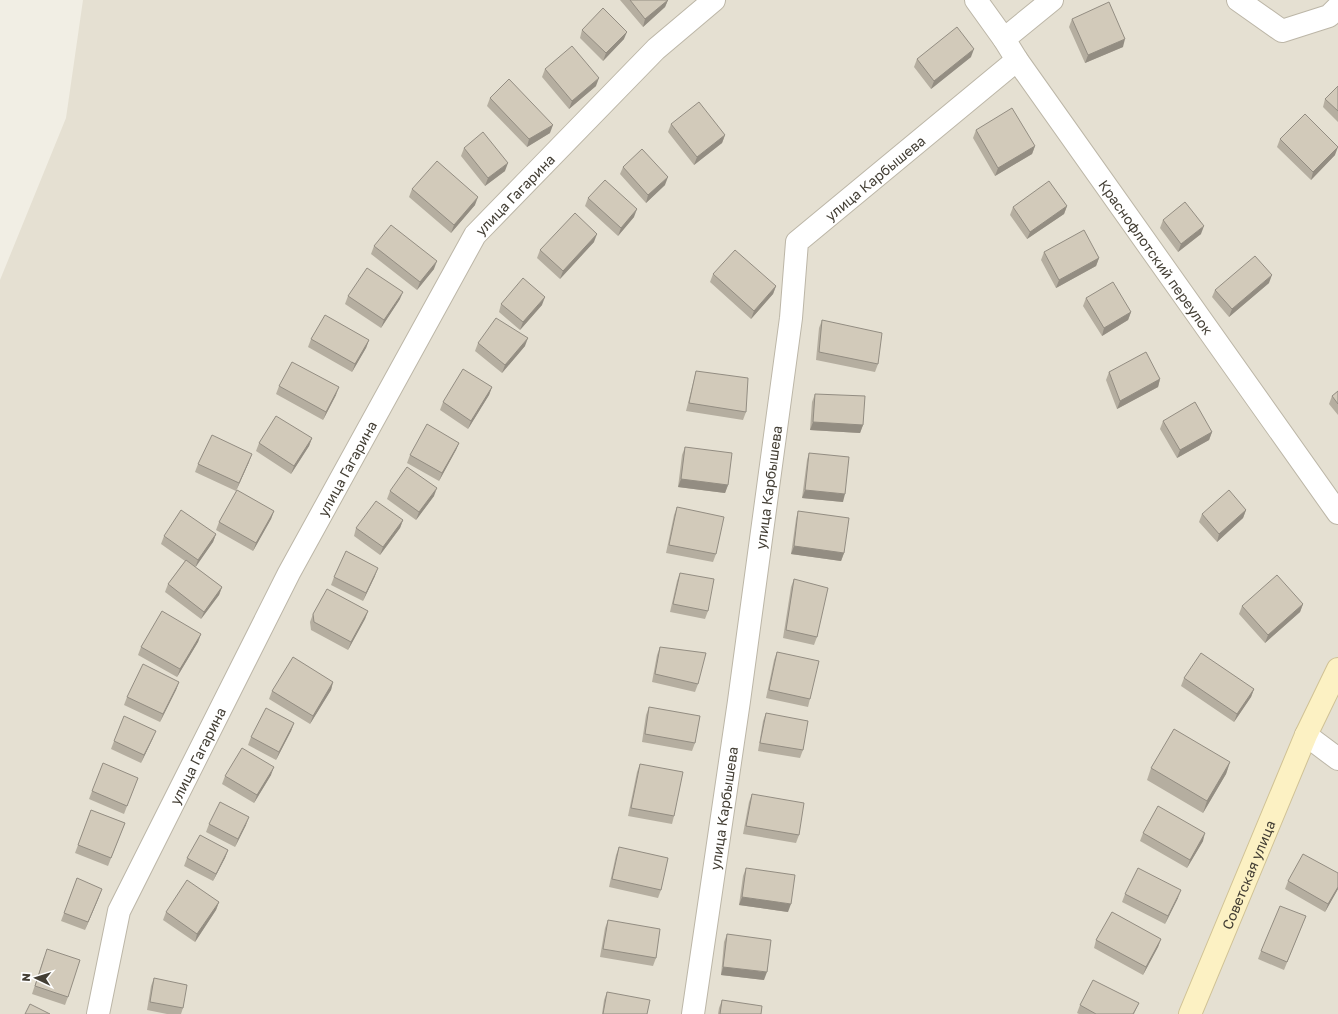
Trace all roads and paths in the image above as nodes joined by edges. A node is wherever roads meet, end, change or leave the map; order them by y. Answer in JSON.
{"nodes":[{"id":1,"x":714,"y":0,"type":"edge"},
{"id":2,"x":976,"y":0,"type":"edge"},
{"id":3,"x":1052,"y":0,"type":"edge"},
{"id":4,"x":1238,"y":0,"type":"edge"},
{"id":5,"x":1338,"y":7,"type":"edge"},
{"id":6,"x":1004,"y":39,"type":"junction"},
{"id":7,"x":1017,"y":60,"type":"junction"},
{"id":8,"x":1338,"y":513,"type":"edge"},
{"id":9,"x":1338,"y":669,"type":"edge"},
{"id":10,"x":1306,"y":735,"type":"junction"},
{"id":11,"x":1338,"y":759,"type":"edge"},
{"id":12,"x":98,"y":1014,"type":"edge"},
{"id":13,"x":694,"y":1014,"type":"edge"},
{"id":14,"x":1190,"y":1014,"type":"edge"}],
"edges":[{"from":1,"to":12,"type":"street","name":"улица Гагарина"},
{"from":2,"to":6,"type":"street","name":"Краснофлотский переулок"},
{"from":3,"to":6,"type":"street"},
{"from":4,"to":5,"type":"street"},
{"from":6,"to":7,"type":"street","name":"Краснофлотский переулок"},
{"from":7,"to":8,"type":"street","name":"Краснофлотский переулок"},
{"from":7,"to":13,"type":"street","name":"улица Карбышева"},
{"from":9,"to":10,"type":"street"},
{"from":10,"to":11,"type":"street"},
{"from":10,"to":14,"type":"street","name":"Советская улица"}]}
